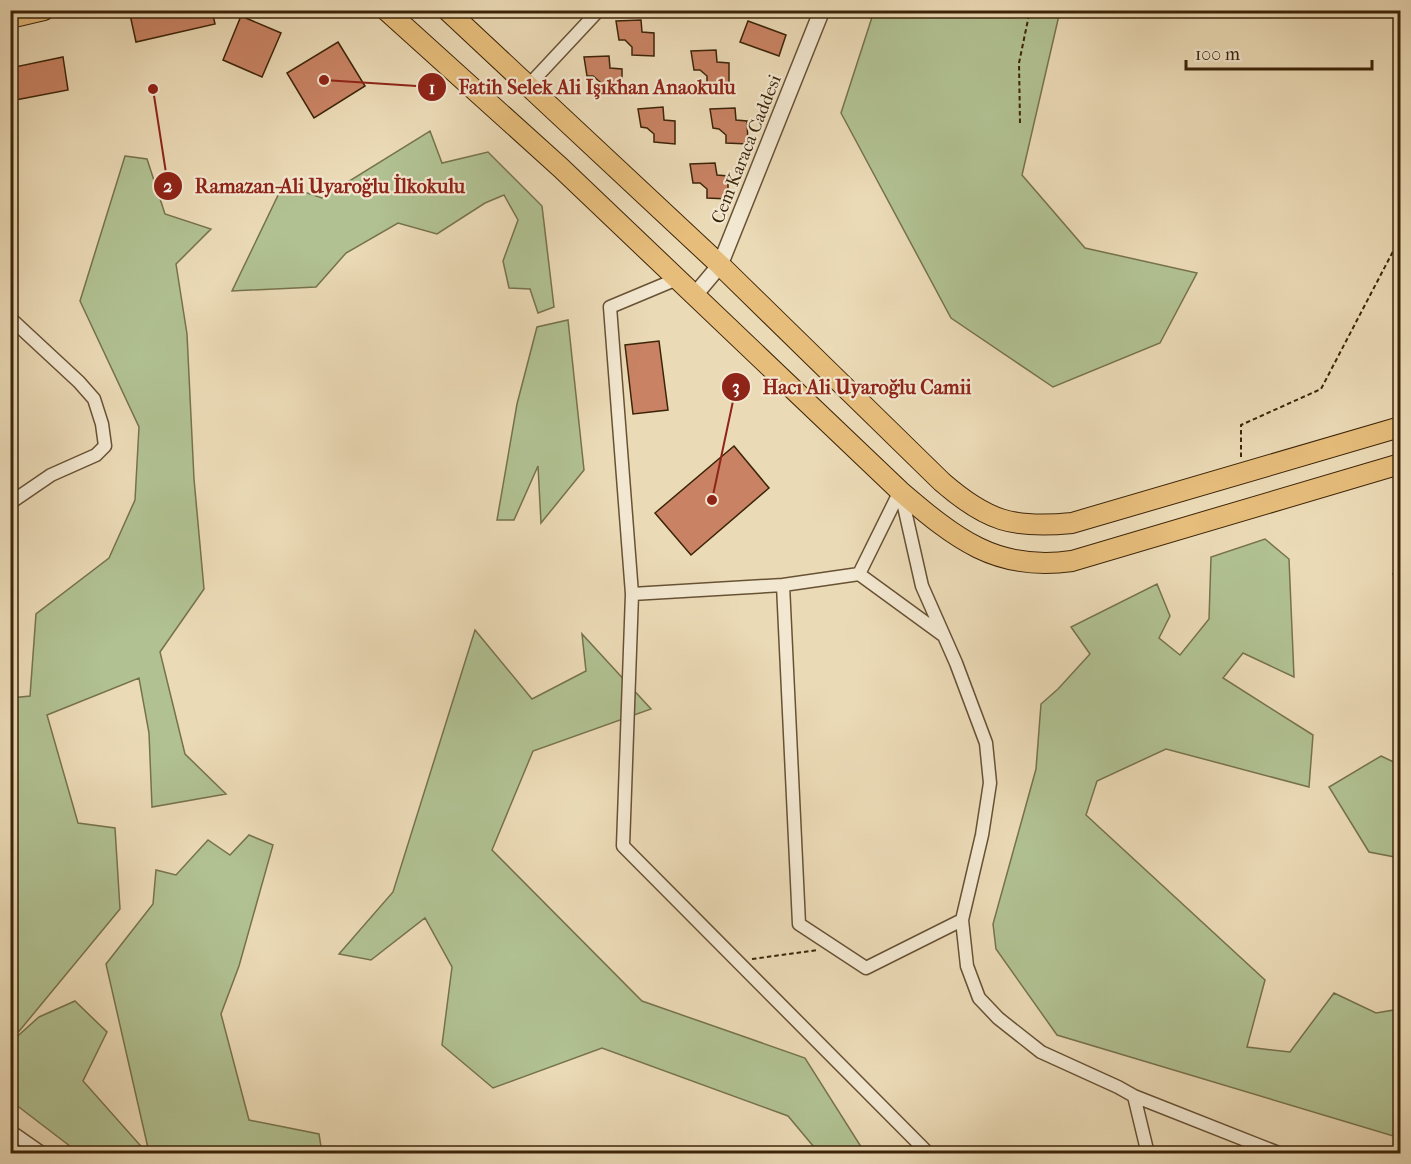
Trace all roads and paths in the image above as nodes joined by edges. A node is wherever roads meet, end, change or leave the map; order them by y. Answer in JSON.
{"nodes":[{"id":1,"x":44,"y":10,"type":"edge"},
{"id":2,"x":386,"y":10,"type":"edge"},
{"id":3,"x":447,"y":10,"type":"edge"},
{"id":4,"x":600,"y":10,"type":"edge"},
{"id":5,"x":822,"y":10,"type":"edge"},
{"id":6,"x":1030,"y":10,"type":"edge"},
{"id":7,"x":10,"y":18,"type":"edge"},
{"id":8,"x":528,"y":86,"type":"junction"},
{"id":9,"x":1020,"y":123,"type":"dead end"},
{"id":10,"x":1401,"y":237,"type":"edge"},
{"id":11,"x":720,"y":265,"type":"junction"},
{"id":12,"x":677,"y":279,"type":"junction"},
{"id":13,"x":694,"y":296,"type":"junction"},
{"id":14,"x":10,"y":318,"type":"edge"},
{"id":15,"x":1401,"y":427,"type":"edge"},
{"id":16,"x":1401,"y":464,"type":"edge"},
{"id":17,"x":1240,"y":475,"type":"junction"},
{"id":18,"x":900,"y":491,"type":"junction"},
{"id":19,"x":10,"y":503,"type":"edge"},
{"id":20,"x":1393,"y":573,"type":"dead end"},
{"id":21,"x":859,"y":574,"type":"junction"},
{"id":22,"x":783,"y":585,"type":"junction"},
{"id":23,"x":1401,"y":593,"type":"edge"},
{"id":24,"x":632,"y":594,"type":"junction"},
{"id":25,"x":944,"y":637,"type":"junction"},
{"id":26,"x":962,"y":920,"type":"junction"},
{"id":27,"x":835,"y":948,"type":"junction"},
{"id":28,"x":736,"y":961,"type":"junction"},
{"id":29,"x":1134,"y":1096,"type":"junction"},
{"id":30,"x":10,"y":1131,"type":"edge"},
{"id":31,"x":43,"y":1154,"type":"edge"},
{"id":32,"x":929,"y":1154,"type":"edge"},
{"id":33,"x":1148,"y":1154,"type":"edge"},
{"id":34,"x":1281,"y":1154,"type":"edge"}],
"edges":[{"from":1,"to":7,"type":"main road"},
{"from":2,"to":12,"type":"main road"},
{"from":3,"to":8,"type":"main road"},
{"from":4,"to":8,"type":"street"},
{"from":5,"to":11,"type":"street","name":"Cem Karaca Caddesi"},
{"from":6,"to":9,"type":"path"},
{"from":8,"to":11,"type":"main road"},
{"from":10,"to":17,"type":"path"},
{"from":11,"to":13,"type":"street","name":"Cem Karaca Caddesi"},
{"from":11,"to":17,"type":"main road"},
{"from":12,"to":13,"type":"main road"},
{"from":12,"to":24,"type":"street"},
{"from":13,"to":18,"type":"main road"},
{"from":14,"to":19,"type":"street"},
{"from":15,"to":17,"type":"main road"},
{"from":16,"to":18,"type":"main road"},
{"from":18,"to":21,"type":"street"},
{"from":18,"to":25,"type":"street"},
{"from":20,"to":23,"type":"path"},
{"from":21,"to":22,"type":"street"},
{"from":21,"to":25,"type":"street"},
{"from":22,"to":24,"type":"street"},
{"from":22,"to":27,"type":"street"},
{"from":24,"to":28,"type":"street"},
{"from":25,"to":26,"type":"street"},
{"from":26,"to":27,"type":"street"},
{"from":26,"to":29,"type":"street"},
{"from":27,"to":28,"type":"path"},
{"from":28,"to":32,"type":"street"},
{"from":29,"to":33,"type":"street"},
{"from":29,"to":34,"type":"street"},
{"from":30,"to":31,"type":"street"}]}
